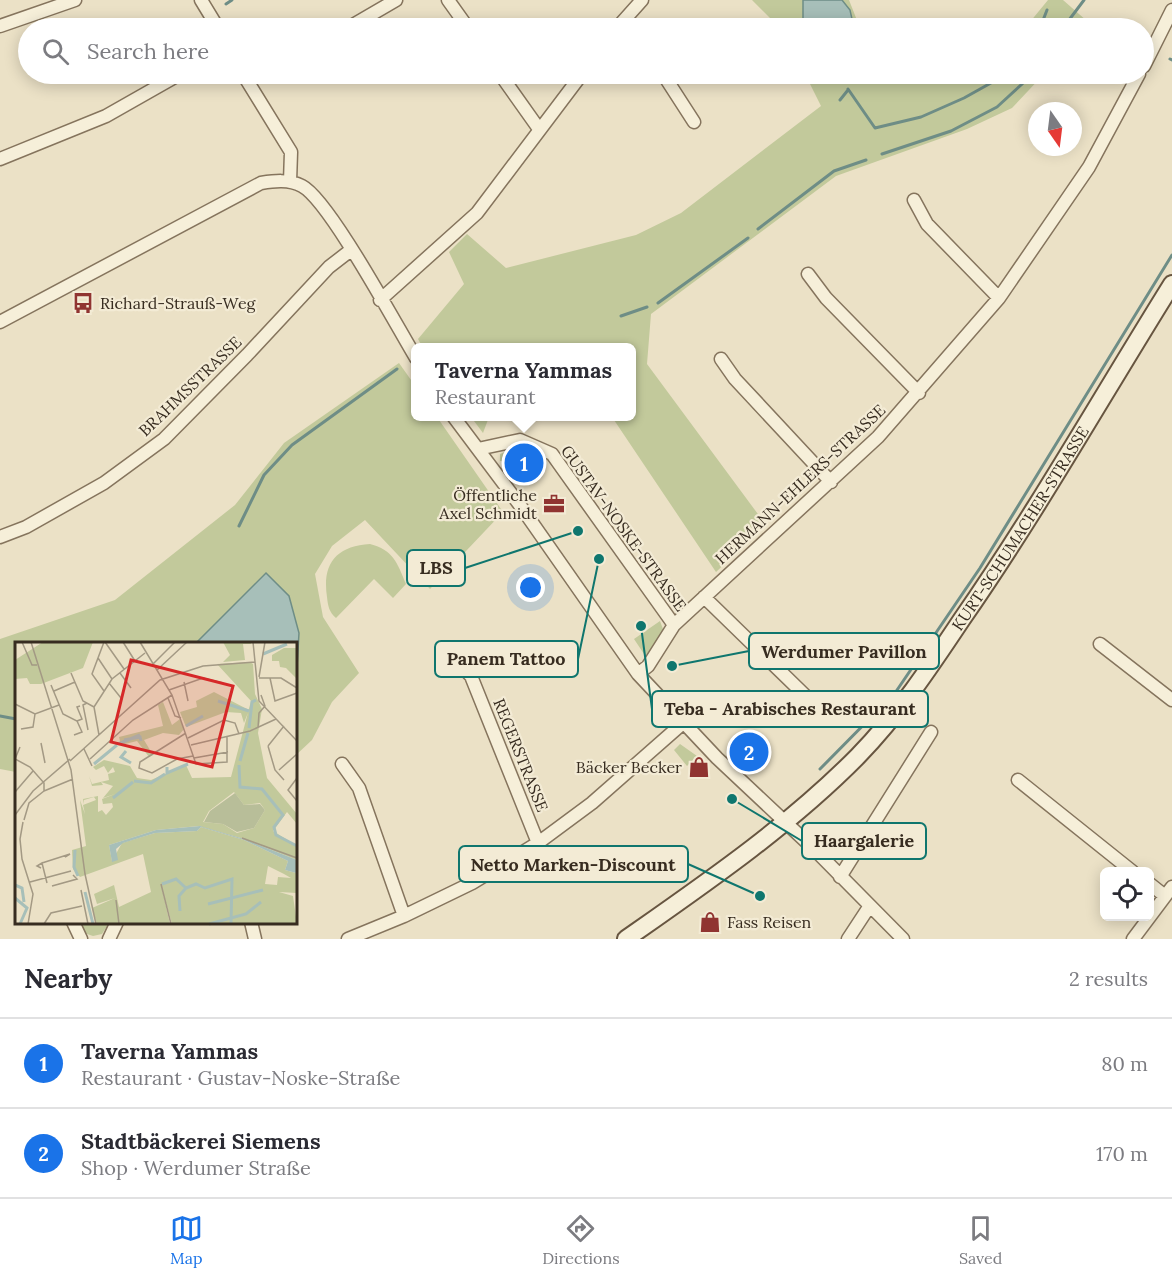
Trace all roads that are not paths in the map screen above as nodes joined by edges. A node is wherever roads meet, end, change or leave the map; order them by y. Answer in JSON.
{"nodes":[{"id":1,"x":75,"y":0,"type":"edge"},
{"id":2,"x":201,"y":0,"type":"edge"},
{"id":3,"x":396,"y":0,"type":"edge"},
{"id":4,"x":448,"y":0,"type":"edge"},
{"id":5,"x":642,"y":0,"type":"edge"},
{"id":6,"x":1172,"y":10,"type":"edge"},
{"id":7,"x":23,"y":18,"type":"edge"},
{"id":8,"x":212,"y":18,"type":"edge"},
{"id":9,"x":365,"y":18,"type":"edge"},
{"id":10,"x":461,"y":18,"type":"edge"},
{"id":11,"x":627,"y":18,"type":"edge"},
{"id":12,"x":18,"y":20,"type":"edge"},
{"id":13,"x":0,"y":26,"type":"edge"},
{"id":14,"x":1154,"y":45,"type":"edge"},
{"id":15,"x":162,"y":84,"type":"edge"},
{"id":16,"x":249,"y":84,"type":"edge"},
{"id":17,"x":507,"y":84,"type":"edge"},
{"id":18,"x":574,"y":84,"type":"edge"},
{"id":19,"x":669,"y":84,"type":"edge"},
{"id":20,"x":1134,"y":84,"type":"edge"},
{"id":21,"x":694,"y":122,"type":"dead end"},
{"id":22,"x":539,"y":129,"type":"junction"},
{"id":23,"x":0,"y":159,"type":"edge"},
{"id":24,"x":290,"y":182,"type":"junction"},
{"id":25,"x":914,"y":200,"type":"dead end"},
{"id":26,"x":351,"y":250,"type":"junction"},
{"id":27,"x":808,"y":274,"type":"dead end"},
{"id":28,"x":1172,"y":284,"type":"edge"},
{"id":29,"x":999,"y":298,"type":"junction"},
{"id":30,"x":380,"y":300,"type":"junction"},
{"id":31,"x":0,"y":322,"type":"edge"},
{"id":32,"x":411,"y":350,"type":"edge"},
{"id":33,"x":721,"y":359,"type":"dead end"},
{"id":34,"x":919,"y":393,"type":"junction"},
{"id":35,"x":456,"y":421,"type":"edge"},
{"id":36,"x":478,"y":449,"type":"junction"},
{"id":37,"x":831,"y":482,"type":"junction"},
{"id":38,"x":0,"y":537,"type":"edge"},
{"id":39,"x":704,"y":597,"type":"junction"},
{"id":40,"x":674,"y":625,"type":"junction"},
{"id":41,"x":1100,"y":644,"type":"dead end"},
{"id":42,"x":450,"y":653,"type":"dead end"},
{"id":43,"x":638,"y":674,"type":"junction"},
{"id":44,"x":1172,"y":700,"type":"edge"},
{"id":45,"x":816,"y":706,"type":"dead end"},
{"id":46,"x":683,"y":723,"type":"junction"},
{"id":47,"x":931,"y":732,"type":"dead end"},
{"id":48,"x":342,"y":764,"type":"dead end"},
{"id":49,"x":1018,"y":780,"type":"dead end"},
{"id":50,"x":785,"y":820,"type":"junction"},
{"id":51,"x":538,"y":843,"type":"junction"},
{"id":52,"x":1127,"y":867,"type":"edge"},
{"id":53,"x":840,"y":877,"type":"junction"},
{"id":54,"x":1154,"y":886,"type":"edge"},
{"id":55,"x":1168,"y":892,"type":"edge"},
{"id":56,"x":869,"y":907,"type":"junction"},
{"id":57,"x":404,"y":916,"type":"junction"},
{"id":58,"x":116,"y":924,"type":"edge"},
{"id":59,"x":251,"y":924,"type":"edge"},
{"id":60,"x":109,"y":939,"type":"edge"},
{"id":61,"x":255,"y":939,"type":"edge"},
{"id":62,"x":348,"y":939,"type":"edge"},
{"id":63,"x":626,"y":939,"type":"edge"},
{"id":64,"x":848,"y":939,"type":"edge"},
{"id":65,"x":903,"y":939,"type":"edge"},
{"id":66,"x":1133,"y":939,"type":"edge"}],
"edges":[{"from":1,"to":7,"type":"street"},
{"from":2,"to":8,"type":"street"},
{"from":3,"to":9,"type":"street"},
{"from":4,"to":10,"type":"street"},
{"from":5,"to":11,"type":"street"},
{"from":6,"to":14,"type":"street"},
{"from":12,"to":13,"type":"street"},
{"from":15,"to":23,"type":"street"},
{"from":16,"to":24,"type":"street"},
{"from":17,"to":22,"type":"street"},
{"from":18,"to":22,"type":"street"},
{"from":19,"to":21,"type":"street"},
{"from":20,"to":29,"type":"street","name":"HERMANN-EHLERS-STRASSE"},
{"from":22,"to":30,"type":"street"},
{"from":24,"to":26,"type":"street"},
{"from":24,"to":31,"type":"street"},
{"from":25,"to":29,"type":"street"},
{"from":26,"to":30,"type":"street"},
{"from":26,"to":38,"type":"street","name":"BRAHMSSTRASSE"},
{"from":27,"to":34,"type":"street"},
{"from":28,"to":50,"type":"street","name":"KURT-SCHUMACHER-STRASSE"},
{"from":29,"to":34,"type":"street","name":"HERMANN-EHLERS-STRASSE"},
{"from":30,"to":32,"type":"street"},
{"from":33,"to":37,"type":"street"},
{"from":34,"to":37,"type":"street","name":"HERMANN-EHLERS-STRASSE"},
{"from":35,"to":36,"type":"street"},
{"from":36,"to":40,"type":"street","name":"GUSTAV-NOSKE-STRASSE"},
{"from":36,"to":43,"type":"street"},
{"from":37,"to":39,"type":"street","name":"HERMANN-EHLERS-STRASSE"},
{"from":39,"to":40,"type":"street","name":"HERMANN-EHLERS-STRASSE"},
{"from":39,"to":45,"type":"street"},
{"from":40,"to":43,"type":"street","name":"HERMANN-EHLERS-STRASSE"},
{"from":41,"to":44,"type":"street"},
{"from":42,"to":51,"type":"street","name":"REGERSTRASSE"},
{"from":43,"to":46,"type":"street"},
{"from":46,"to":50,"type":"street"},
{"from":46,"to":51,"type":"street"},
{"from":47,"to":53,"type":"street"},
{"from":48,"to":57,"type":"street"},
{"from":49,"to":52,"type":"street"},
{"from":50,"to":53,"type":"street"},
{"from":50,"to":63,"type":"street","name":"KURT-SCHUMACHER-STRASSE"},
{"from":51,"to":57,"type":"street"},
{"from":53,"to":56,"type":"street"},
{"from":54,"to":55,"type":"street"},
{"from":55,"to":66,"type":"street"},
{"from":56,"to":64,"type":"street"},
{"from":56,"to":65,"type":"street"},
{"from":57,"to":62,"type":"street"},
{"from":58,"to":60,"type":"street"},
{"from":59,"to":61,"type":"street"}]}
